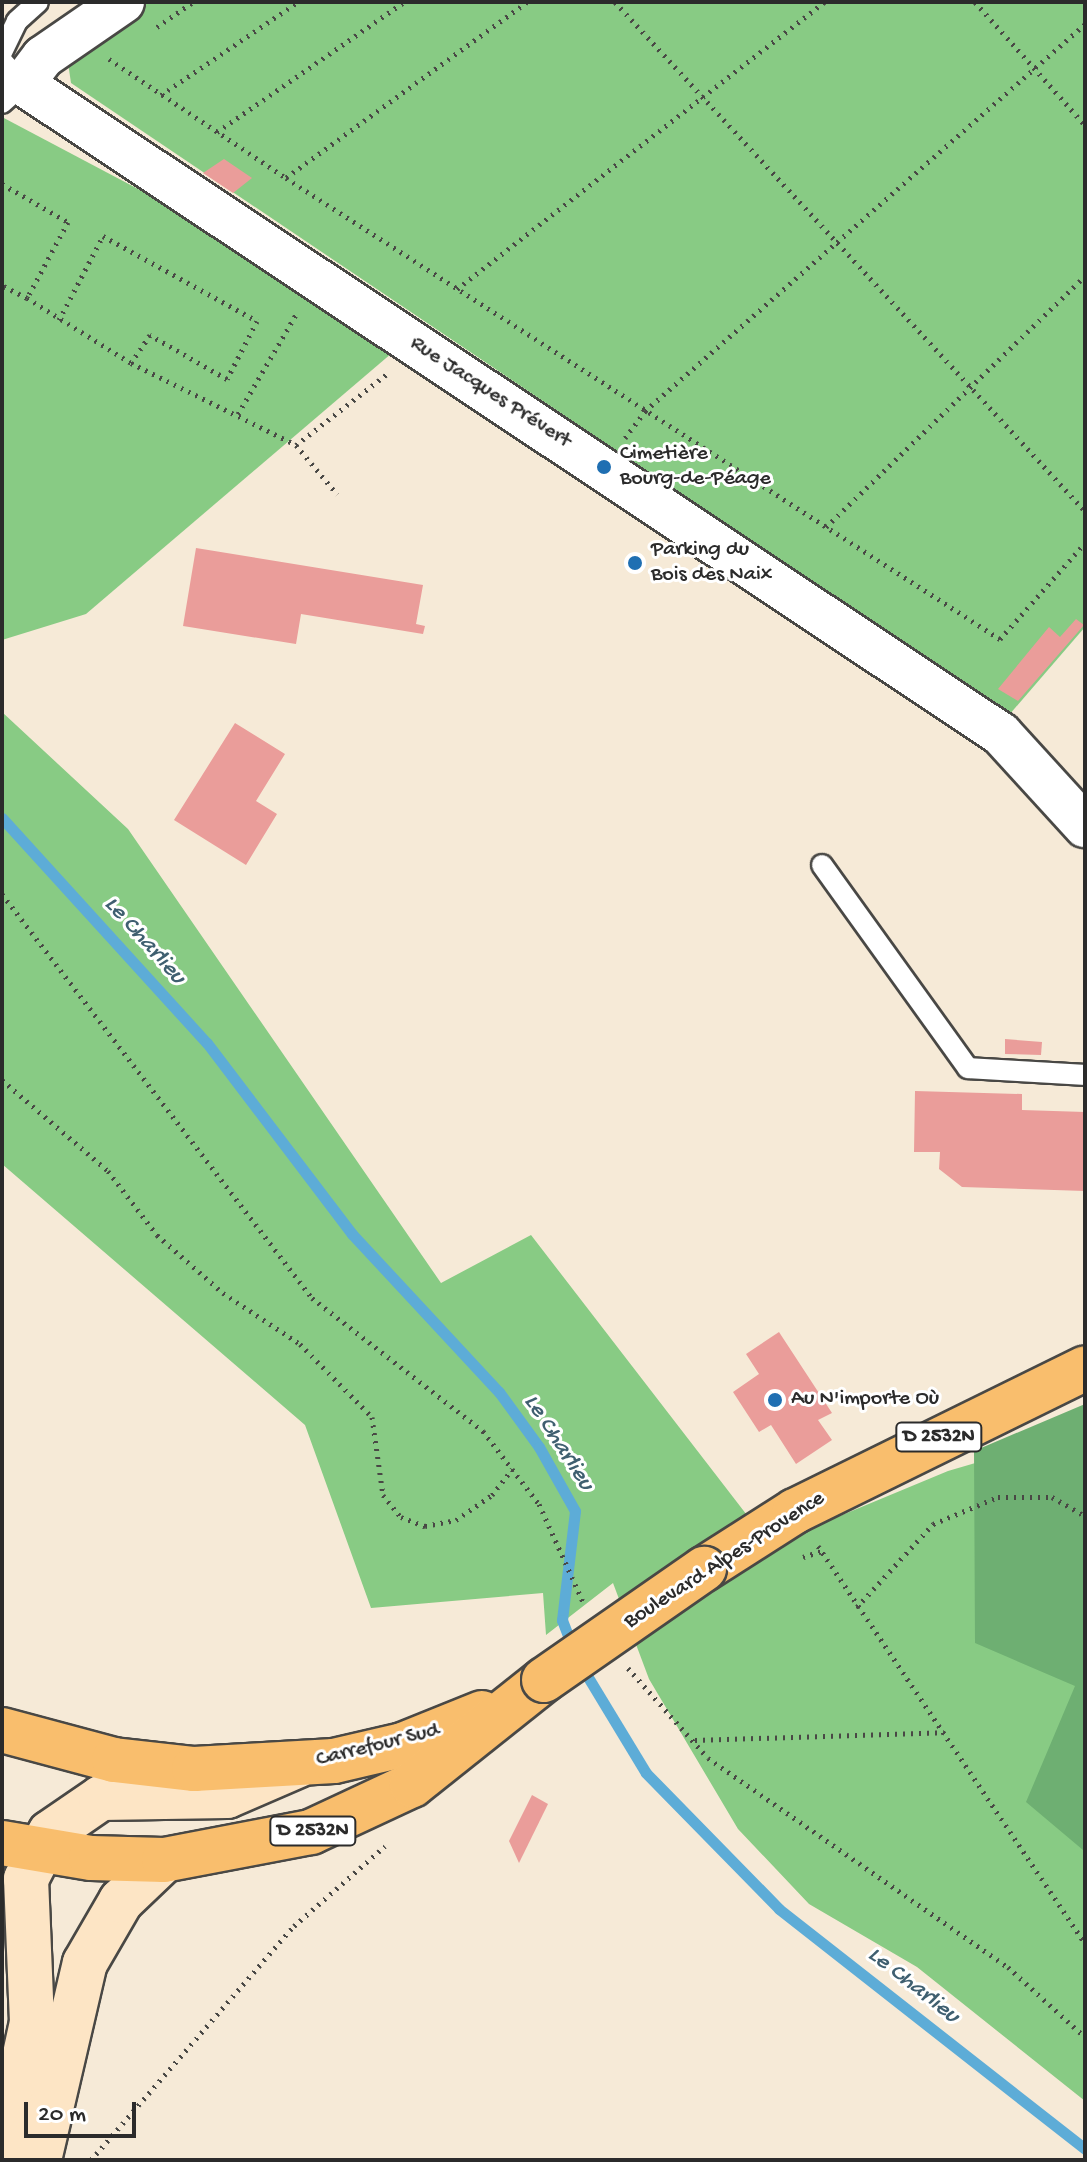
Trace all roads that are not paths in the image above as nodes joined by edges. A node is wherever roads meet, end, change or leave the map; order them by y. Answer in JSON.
{"nodes":[{"id":1,"x":38,"y":2,"type":"edge"},
{"id":2,"x":123,"y":2,"type":"edge"},
{"id":3,"x":7,"y":75,"type":"edge"},
{"id":4,"x":1085,"y":826,"type":"edge"},
{"id":5,"x":822,"y":865,"type":"dead end"},
{"id":6,"x":1085,"y":1075,"type":"edge"},
{"id":7,"x":1085,"y":1368,"type":"edge"},
{"id":8,"x":544,"y":1680,"type":"junction"},
{"id":9,"x":2,"y":1730,"type":"edge"},
{"id":10,"x":299,"y":1765,"type":"junction"},
{"id":11,"x":20,"y":1847,"type":"edge"},
{"id":12,"x":164,"y":1860,"type":"junction"},
{"id":13,"x":2,"y":2058,"type":"edge"},
{"id":14,"x":15,"y":2108,"type":"junction"},
{"id":15,"x":2,"y":2160,"type":"edge"},
{"id":16,"x":39,"y":2160,"type":"edge"}],
"edges":[{"from":1,"to":3,"type":"lane"},
{"from":2,"to":3,"type":"street"},
{"from":3,"to":4,"type":"street","name":"Rue Jacques Prévert"},
{"from":5,"to":6,"type":"lane"},
{"from":7,"to":8,"type":"main road","name":"Boulevard Alpes-Provence","number":"D 2532N","bridge":true},
{"from":8,"to":10,"type":"main road","name":"Carrefour Sud","number":"D 2532N"},
{"from":8,"to":12,"type":"main road","name":"Carrefour Sud","number":"D 2532N"},
{"from":9,"to":10,"type":"main road","number":"D 2532N"},
{"from":10,"to":11,"type":"main road","name":"Carrefour Sud","number":"D 2532N"},
{"from":11,"to":12,"type":"main road","name":"Carrefour Sud","number":"D 2532N"},
{"from":11,"to":14,"type":"main road","name":"Carrefour Sud"},
{"from":12,"to":16,"type":"main road"},
{"from":13,"to":14,"type":"main road","name":"Carrefour Sud"},
{"from":14,"to":15,"type":"main road","name":"Carrefour Sud"}]}
